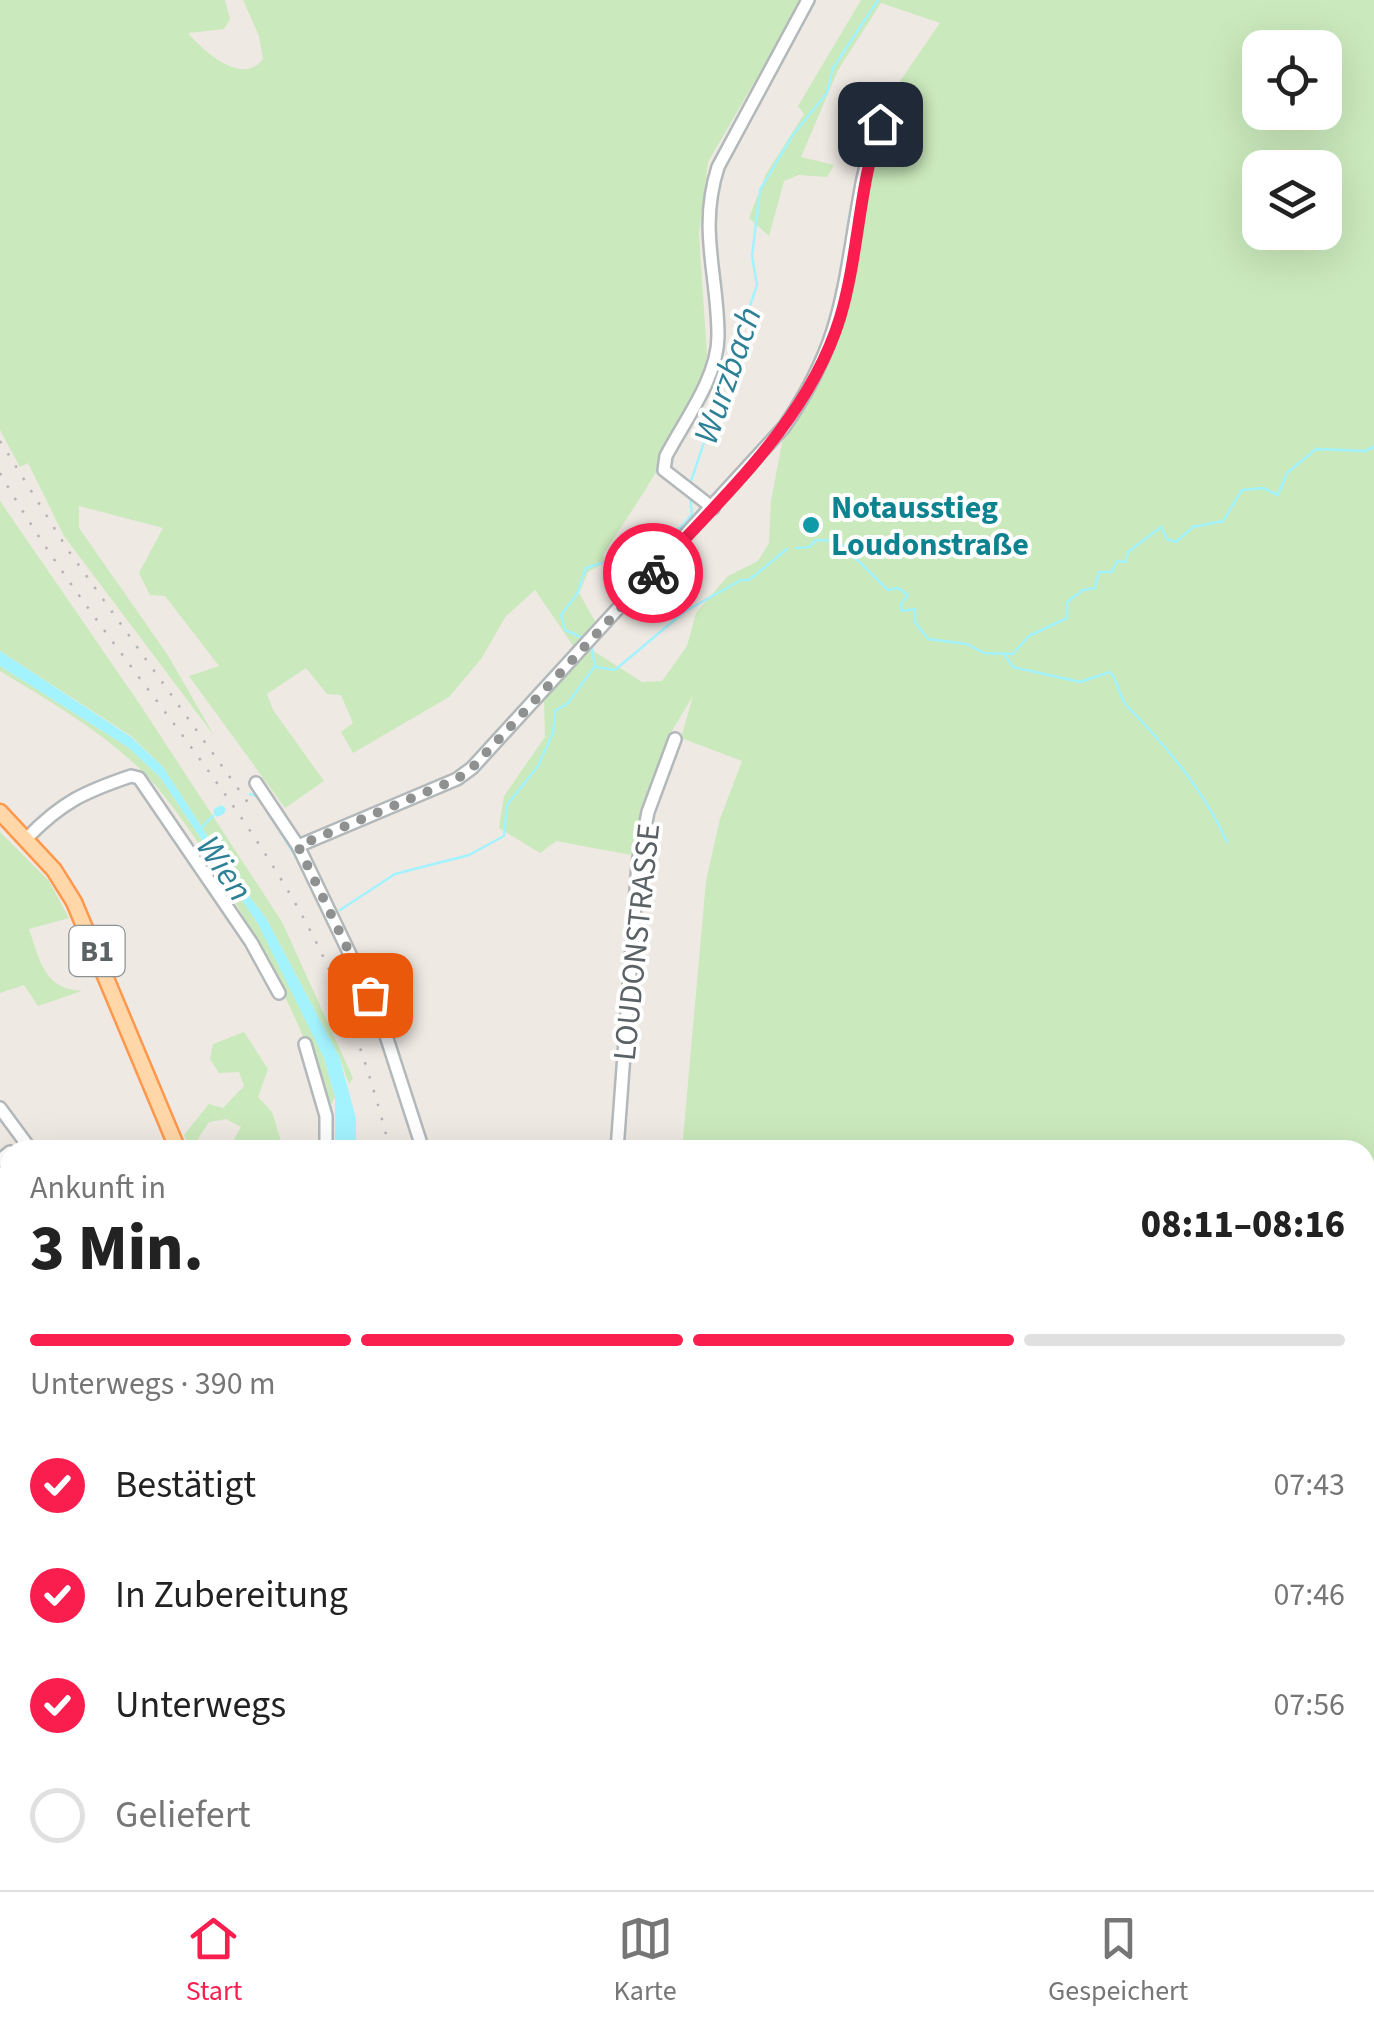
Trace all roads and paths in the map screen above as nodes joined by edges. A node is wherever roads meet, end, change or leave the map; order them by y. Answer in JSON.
{"nodes":[{"id":1,"x":808,"y":0,"type":"edge"},
{"id":2,"x":889,"y":92,"type":"dead end"},
{"id":3,"x":708,"y":504,"type":"junction"},
{"id":4,"x":675,"y":738,"type":"dead end"},
{"id":5,"x":256,"y":783,"type":"dead end"},
{"id":6,"x":0,"y":812,"type":"edge"},
{"id":7,"x":26,"y":838,"type":"junction"},
{"id":8,"x":298,"y":846,"type":"junction"},
{"id":9,"x":280,"y":993,"type":"dead end"},
{"id":10,"x":305,"y":1044,"type":"dead end"},
{"id":11,"x":0,"y":1108,"type":"edge"},
{"id":12,"x":23,"y":1140,"type":"edge"},
{"id":13,"x":174,"y":1140,"type":"edge"},
{"id":14,"x":326,"y":1140,"type":"edge"},
{"id":15,"x":420,"y":1140,"type":"edge"},
{"id":16,"x":618,"y":1140,"type":"edge"}],
"edges":[{"from":1,"to":3,"type":"street"},
{"from":2,"to":3,"type":"street"},
{"from":3,"to":8,"type":"street"},
{"from":4,"to":16,"type":"street","name":"LOUDONSTRASSE"},
{"from":5,"to":8,"type":"street"},
{"from":6,"to":7,"type":"main road","number":"B1"},
{"from":7,"to":9,"type":"street"},
{"from":7,"to":13,"type":"main road","number":"B1"},
{"from":8,"to":15,"type":"street"},
{"from":10,"to":14,"type":"street"},
{"from":11,"to":12,"type":"street"}]}
